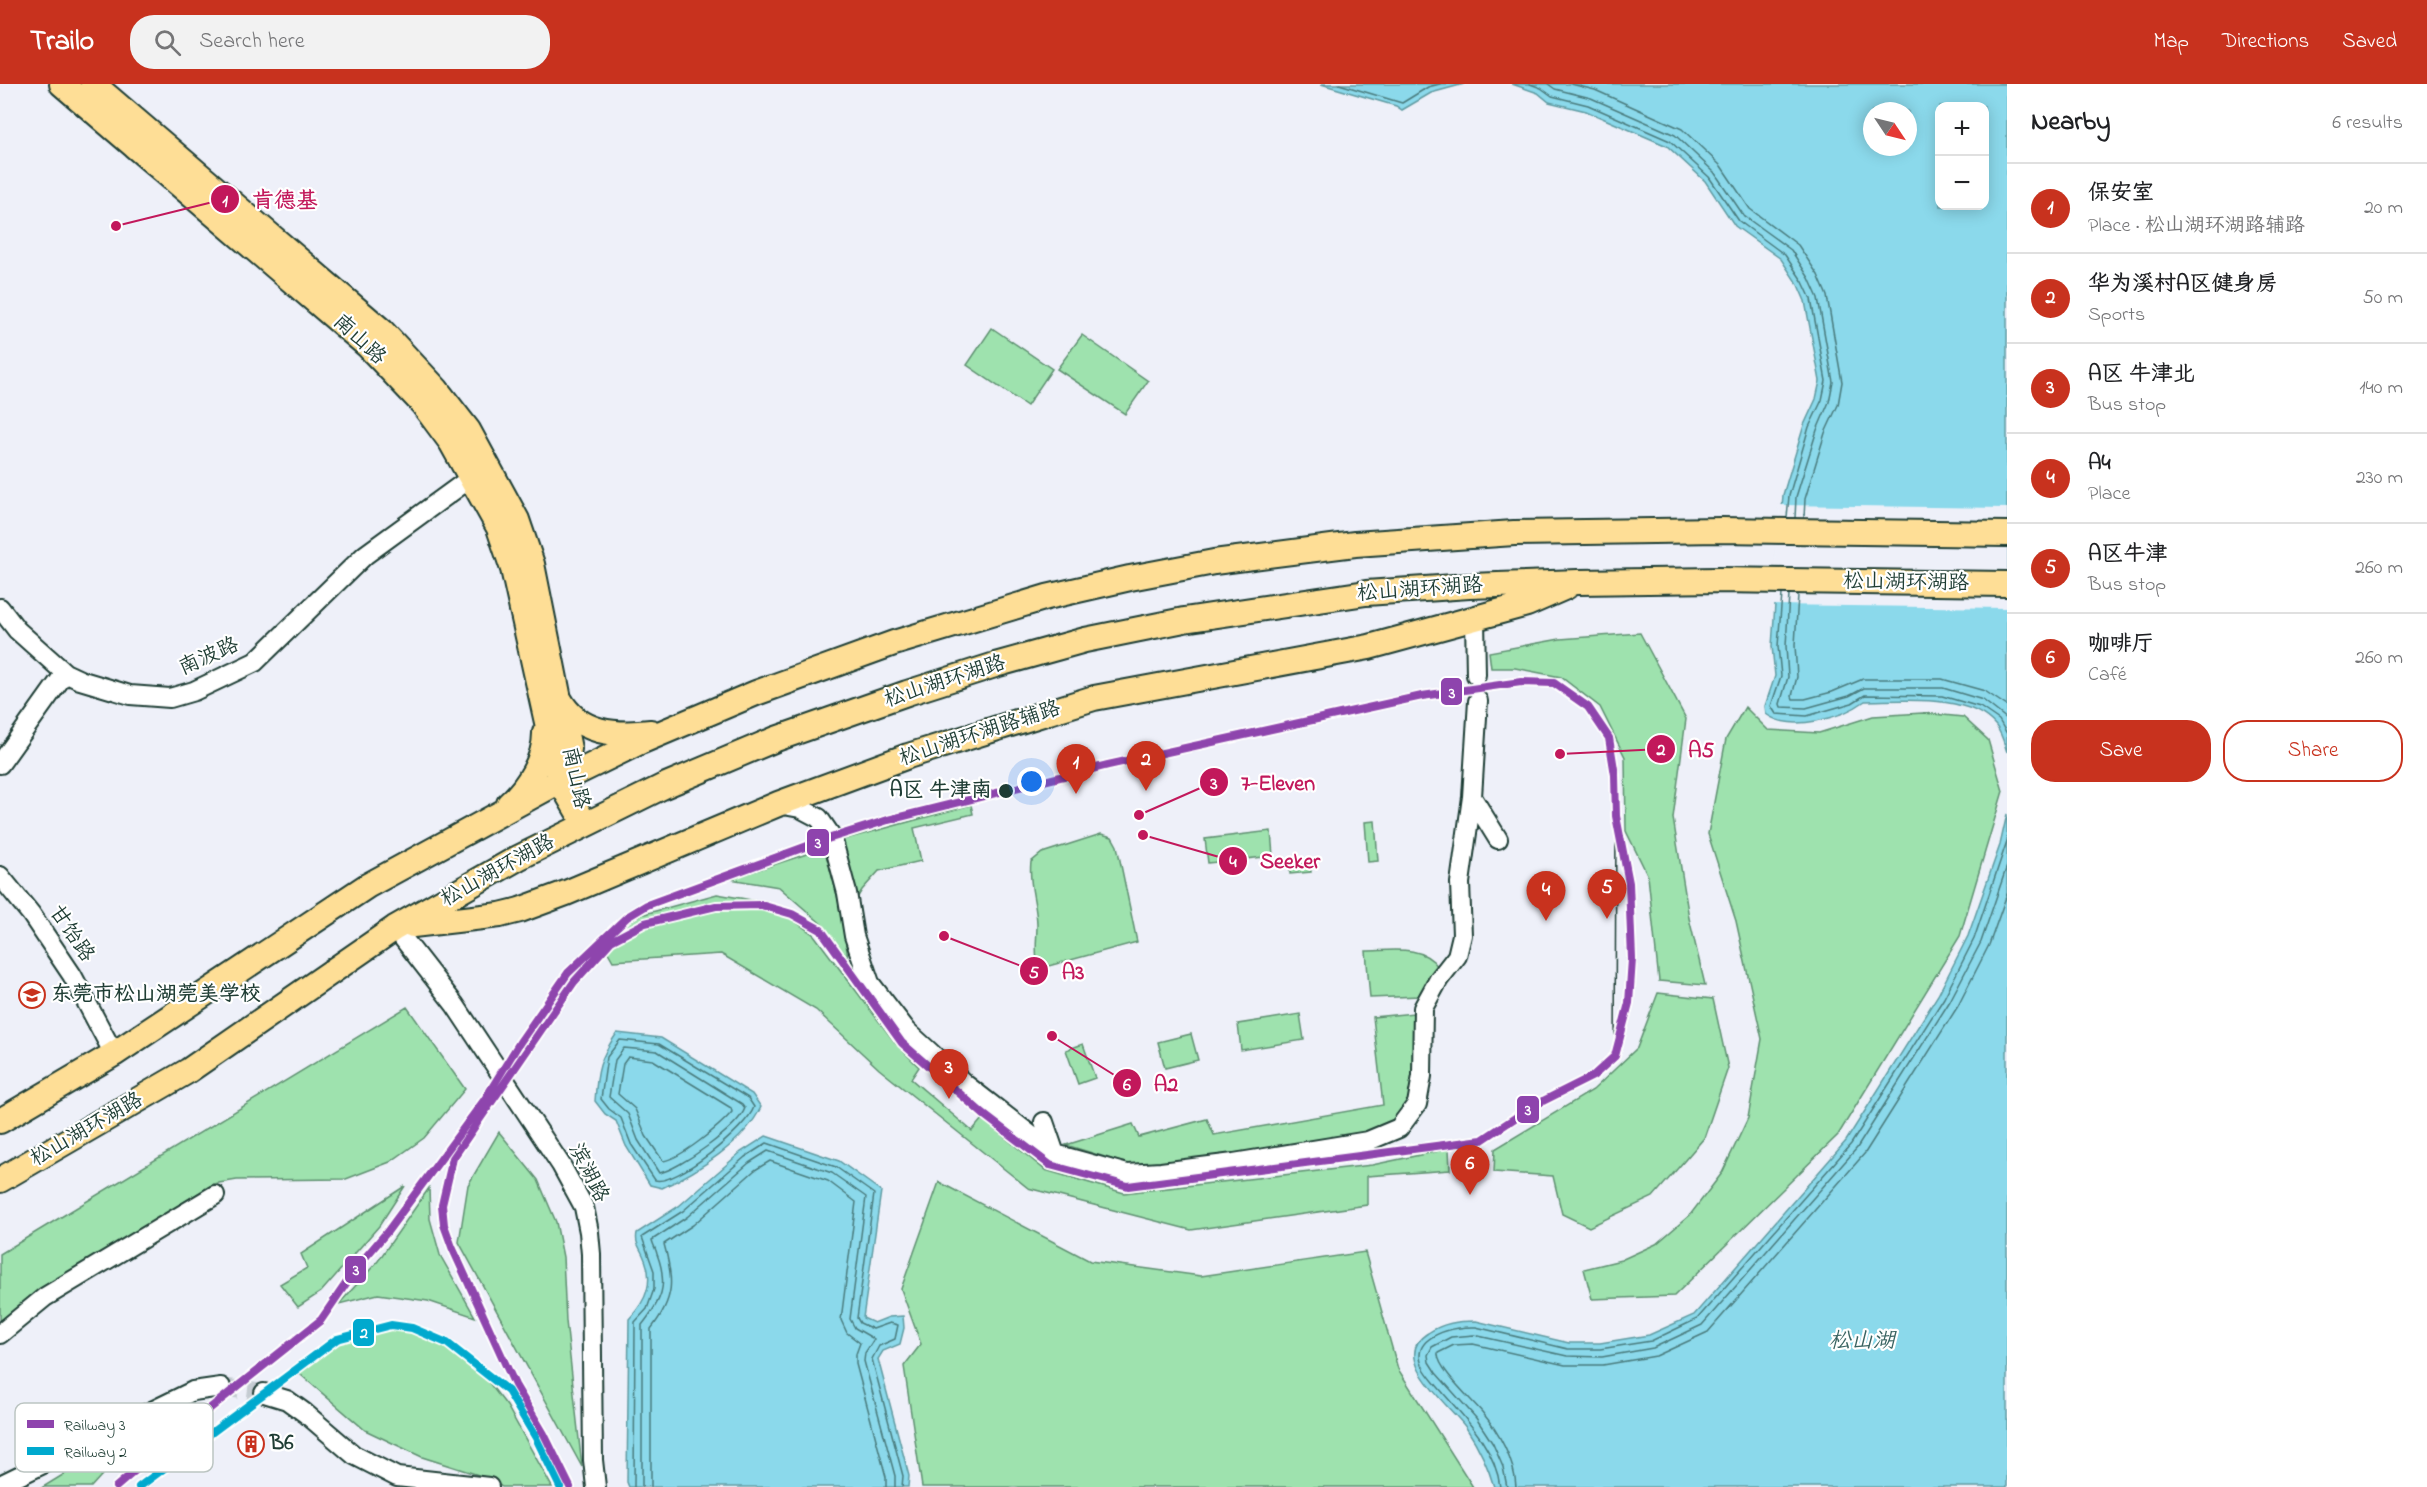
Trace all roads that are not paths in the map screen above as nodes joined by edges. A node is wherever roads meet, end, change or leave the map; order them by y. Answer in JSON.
{"nodes":[{"id":1,"x":62,"y":84,"type":"edge"},
{"id":2,"x":93,"y":84,"type":"edge"},
{"id":3,"x":472,"y":477,"type":"junction"},
{"id":4,"x":2007,"y":534,"type":"edge"},
{"id":5,"x":1578,"y":582,"type":"junction"},
{"id":6,"x":2007,"y":584,"type":"edge"},
{"id":7,"x":0,"y":608,"type":"edge"},
{"id":8,"x":1475,"y":618,"type":"junction"},
{"id":9,"x":66,"y":673,"type":"junction"},
{"id":10,"x":1476,"y":675,"type":"tunnel mouth"},
{"id":11,"x":1478,"y":701,"type":"tunnel mouth"},
{"id":12,"x":551,"y":704,"type":"junction"},
{"id":13,"x":671,"y":729,"type":"junction"},
{"id":14,"x":0,"y":764,"type":"edge"},
{"id":15,"x":568,"y":778,"type":"junction"},
{"id":16,"x":1472,"y":797,"type":"junction"},
{"id":17,"x":778,"y":804,"type":"junction"},
{"id":18,"x":497,"y":814,"type":"junction"},
{"id":19,"x":585,"y":824,"type":"junction"},
{"id":20,"x":1498,"y":839,"type":"dead end"},
{"id":21,"x":0,"y":876,"type":"edge"},
{"id":22,"x":395,"y":928,"type":"junction"},
{"id":23,"x":114,"y":1054,"type":"junction"},
{"id":24,"x":0,"y":1121,"type":"edge"},
{"id":25,"x":1044,"y":1122,"type":"dead end"},
{"id":26,"x":1055,"y":1154,"type":"junction"},
{"id":27,"x":0,"y":1180,"type":"edge"},
{"id":28,"x":215,"y":1195,"type":"dead end"},
{"id":29,"x":0,"y":1334,"type":"edge"},
{"id":30,"x":221,"y":1387,"type":"tunnel mouth"},
{"id":31,"x":264,"y":1393,"type":"tunnel mouth"},
{"id":32,"x":168,"y":1403,"type":"edge"},
{"id":33,"x":27,"y":1472,"type":"edge"},
{"id":34,"x":0,"y":1485,"type":"edge"},
{"id":35,"x":489,"y":1487,"type":"edge"},
{"id":36,"x":596,"y":1487,"type":"edge"}],
"edges":[{"from":1,"to":3,"type":"main road","name":"南山路"},
{"from":2,"to":12,"type":"main road","name":"南山路"},
{"from":3,"to":9,"type":"street","name":"南波路"},
{"from":3,"to":12,"type":"main road","name":"南山路"},
{"from":4,"to":13,"type":"main road"},
{"from":5,"to":6,"type":"main road","name":"松山湖环湖路"},
{"from":5,"to":8,"type":"main road","name":"松山湖环湖路辅路"},
{"from":5,"to":19,"type":"main road","name":"松山湖环湖路"},
{"from":7,"to":9,"type":"street","name":"南波路"},
{"from":8,"to":10,"type":"street"},
{"from":8,"to":17,"type":"main road","name":"松山湖环湖路辅路"},
{"from":9,"to":14,"type":"street"},
{"from":11,"to":16,"type":"street"},
{"from":12,"to":13,"type":"main road"},
{"from":12,"to":15,"type":"main road","name":"南山路"},
{"from":12,"to":18,"type":"main road"},
{"from":13,"to":15,"type":"main road"},
{"from":15,"to":18,"type":"main road"},
{"from":15,"to":19,"type":"main road","name":"南山路"},
{"from":16,"to":20,"type":"street"},
{"from":16,"to":26,"type":"street"},
{"from":17,"to":22,"type":"main road","name":"松山湖环湖路辅路"},
{"from":17,"to":26,"type":"street"},
{"from":18,"to":23,"type":"main road"},
{"from":19,"to":22,"type":"main road","name":"松山湖环湖路"},
{"from":21,"to":23,"type":"street","name":"甘饴路"},
{"from":22,"to":27,"type":"main road","name":"松山湖环湖路"},
{"from":22,"to":36,"type":"street","name":"滨湖路"},
{"from":23,"to":24,"type":"main road"},
{"from":25,"to":26,"type":"street"},
{"from":28,"to":29,"type":"street"},
{"from":30,"to":32,"type":"street"},
{"from":31,"to":35,"type":"street"},
{"from":33,"to":34,"type":"street"}]}
